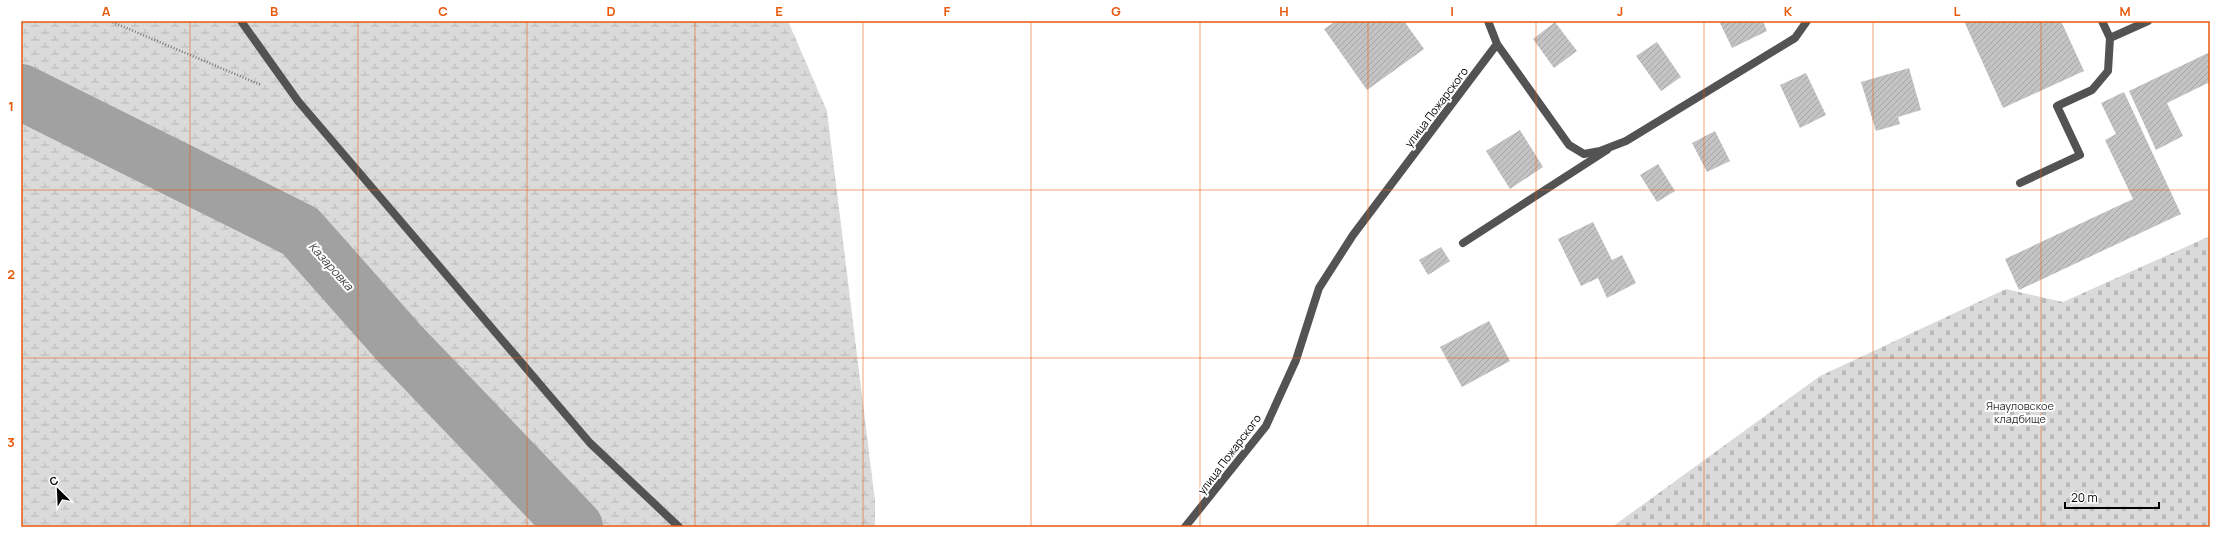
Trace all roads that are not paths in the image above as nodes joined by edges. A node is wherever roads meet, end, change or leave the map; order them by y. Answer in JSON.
{"nodes":[{"id":1,"x":241,"y":21,"type":"edge"},
{"id":2,"x":1488,"y":21,"type":"edge"},
{"id":3,"x":1807,"y":21,"type":"edge"},
{"id":4,"x":2102,"y":21,"type":"edge"},
{"id":5,"x":2148,"y":21,"type":"edge"},
{"id":6,"x":2110,"y":38,"type":"junction"},
{"id":7,"x":1497,"y":44,"type":"junction"},
{"id":8,"x":1613,"y":146,"type":"junction"},
{"id":9,"x":2020,"y":183,"type":"dead end"},
{"id":10,"x":1463,"y":243,"type":"dead end"},
{"id":11,"x":679,"y":527,"type":"edge"},
{"id":12,"x":1186,"y":527,"type":"edge"}],
"edges":[{"from":1,"to":11,"type":"street"},
{"from":2,"to":7,"type":"street"},
{"from":3,"to":8,"type":"street"},
{"from":4,"to":6,"type":"street"},
{"from":5,"to":6,"type":"street"},
{"from":6,"to":9,"type":"street"},
{"from":7,"to":8,"type":"street"},
{"from":7,"to":12,"type":"street","name":"улица Пожарского"},
{"from":8,"to":10,"type":"street"}]}
